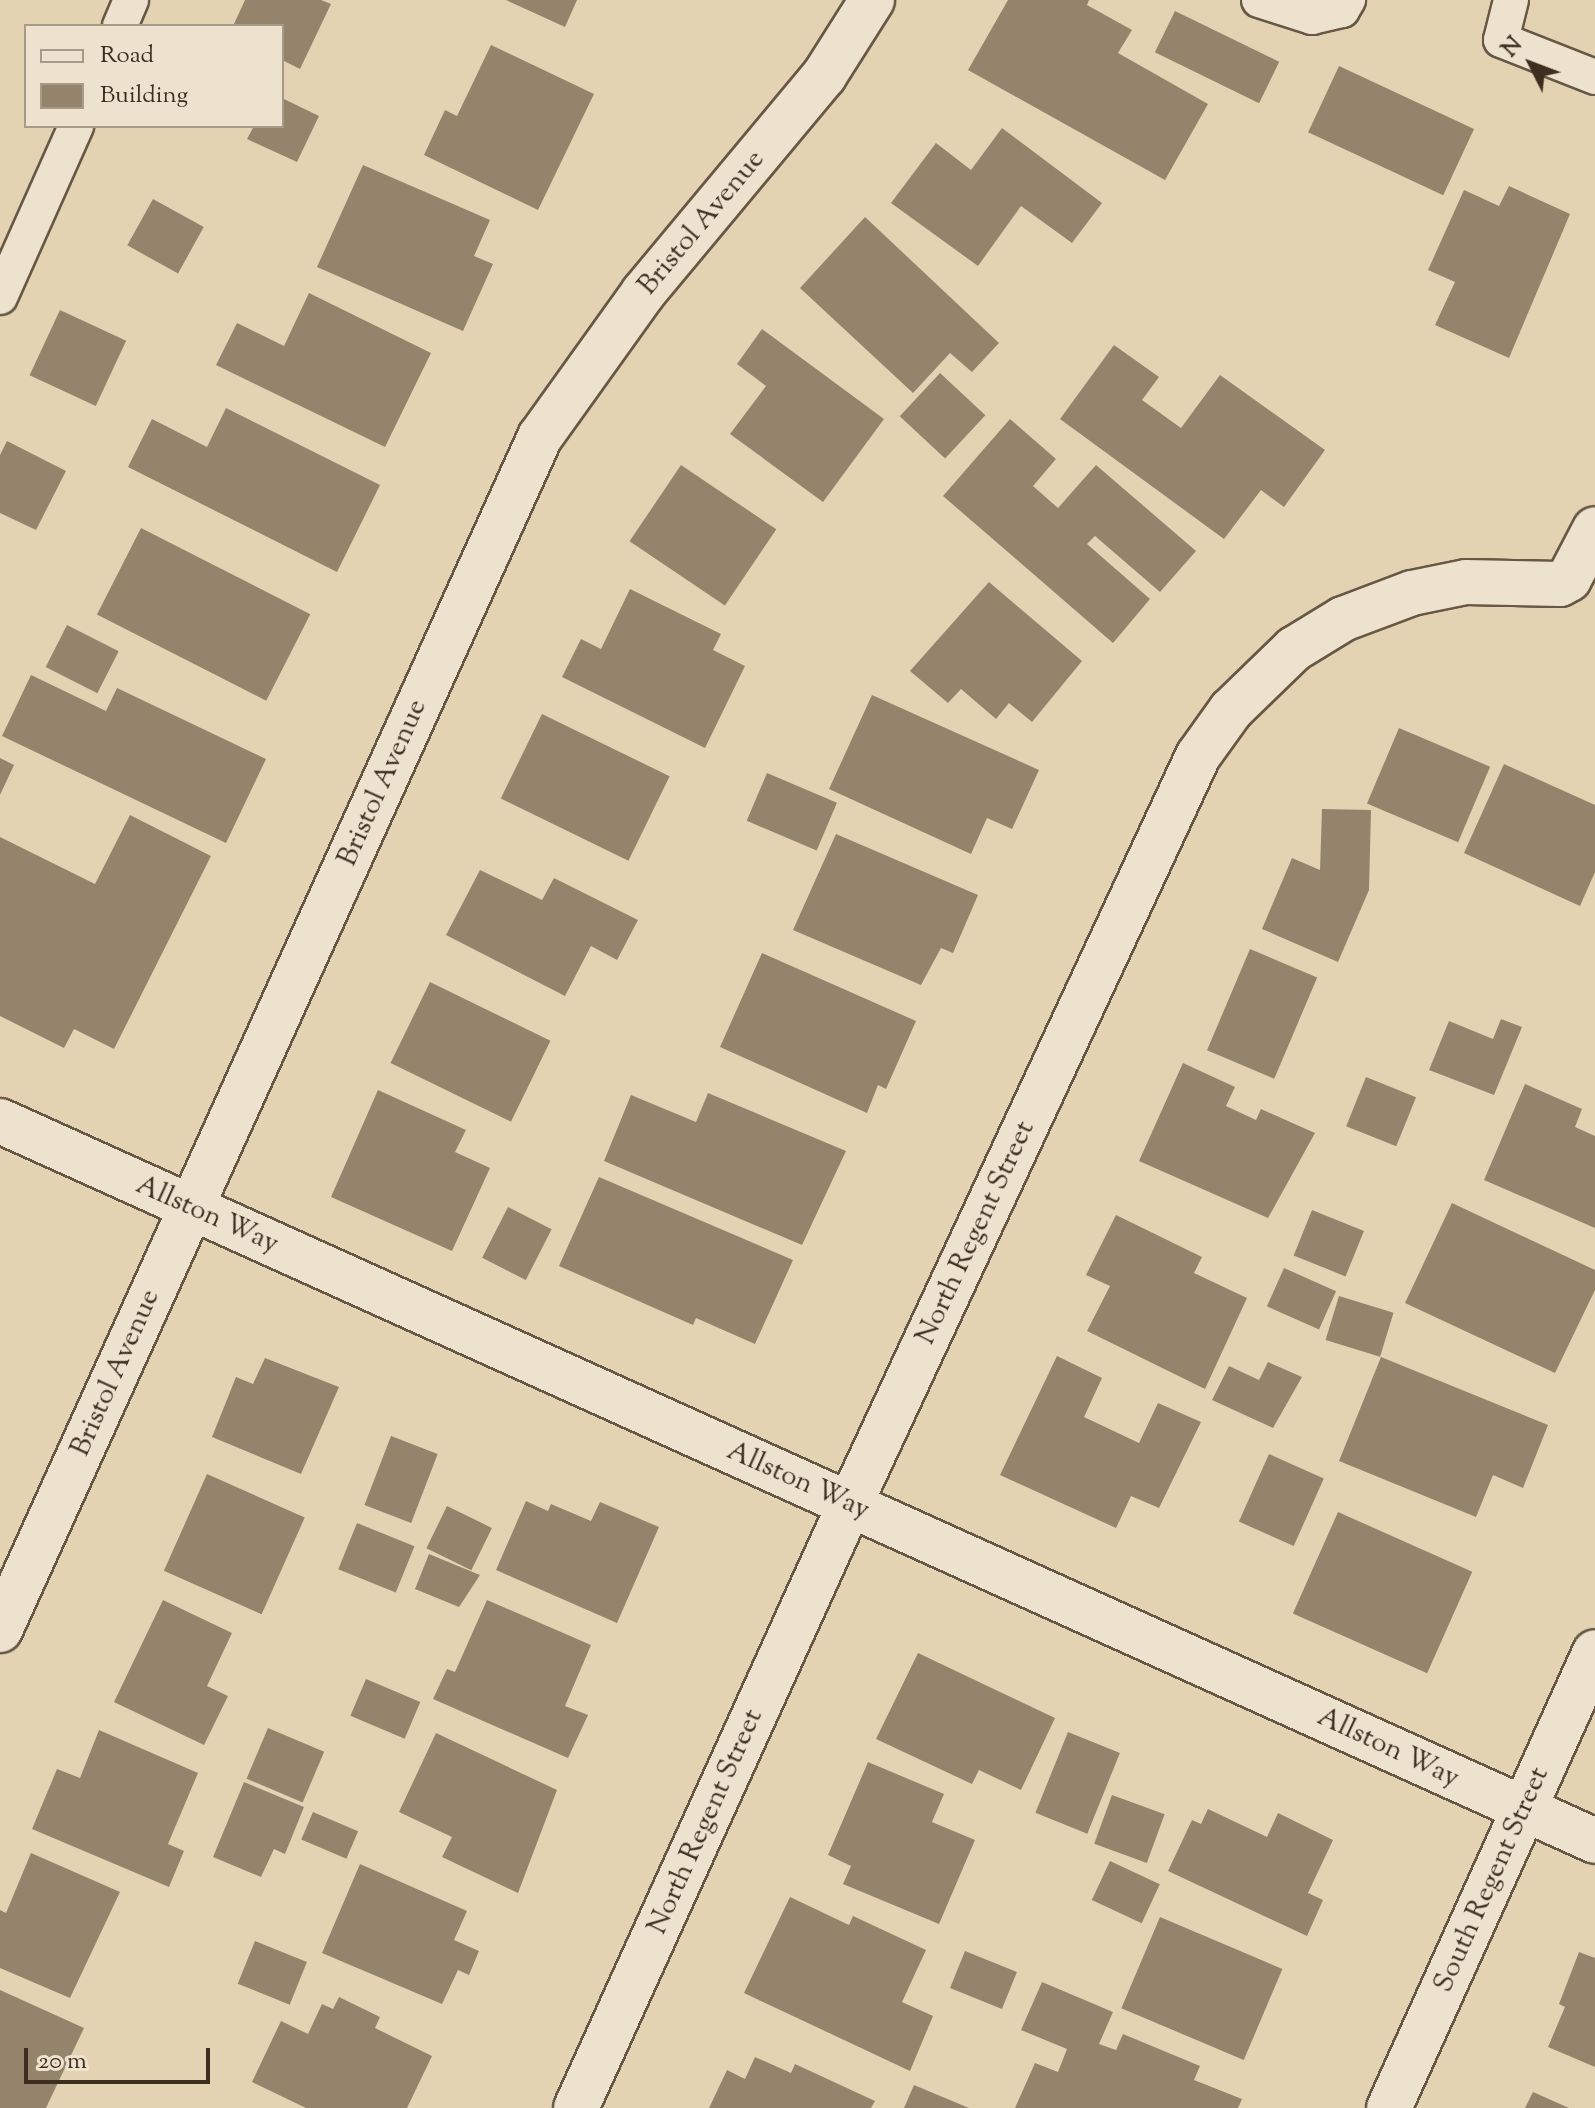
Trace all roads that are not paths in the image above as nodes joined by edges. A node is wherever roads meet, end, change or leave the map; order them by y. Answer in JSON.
{"nodes":[{"id":1,"x":131,"y":0,"type":"edge"},
{"id":2,"x":872,"y":0,"type":"edge"},
{"id":3,"x":1259,"y":0,"type":"edge"},
{"id":4,"x":1348,"y":0,"type":"edge"},
{"id":5,"x":1511,"y":0,"type":"edge"},
{"id":6,"x":121,"y":24,"type":"edge"},
{"id":7,"x":1595,"y":77,"type":"edge"},
{"id":8,"x":75,"y":128,"type":"edge"},
{"id":9,"x":0,"y":297,"type":"edge"},
{"id":10,"x":1595,"y":529,"type":"edge"},
{"id":11,"x":1582,"y":586,"type":"edge"},
{"id":12,"x":0,"y":1121,"type":"edge"},
{"id":13,"x":191,"y":1208,"type":"junction"},
{"id":14,"x":850,"y":1504,"type":"junction"},
{"id":15,"x":0,"y":1630,"type":"edge"},
{"id":16,"x":1595,"y":1652,"type":"edge"},
{"id":17,"x":1523,"y":1811,"type":"junction"},
{"id":18,"x":1595,"y":1841,"type":"edge"},
{"id":19,"x":576,"y":2108,"type":"edge"},
{"id":20,"x":1389,"y":2108,"type":"edge"}],
"edges":[{"from":1,"to":6,"type":"lane"},
{"from":2,"to":13,"type":"street","name":"Bristol Avenue"},
{"from":3,"to":4,"type":"lane"},
{"from":5,"to":7,"type":"lane"},
{"from":8,"to":9,"type":"lane"},
{"from":10,"to":11,"type":"street"},
{"from":11,"to":14,"type":"street","name":"North Regent Street"},
{"from":12,"to":13,"type":"street","name":"Allston Way"},
{"from":13,"to":14,"type":"street","name":"Allston Way"},
{"from":13,"to":15,"type":"street","name":"Bristol Avenue"},
{"from":14,"to":17,"type":"street","name":"Allston Way"},
{"from":14,"to":19,"type":"street","name":"North Regent Street"},
{"from":16,"to":17,"type":"street","name":"South Regent Street"},
{"from":17,"to":18,"type":"street","name":"Allston Way"},
{"from":17,"to":20,"type":"street","name":"South Regent Street"}]}
